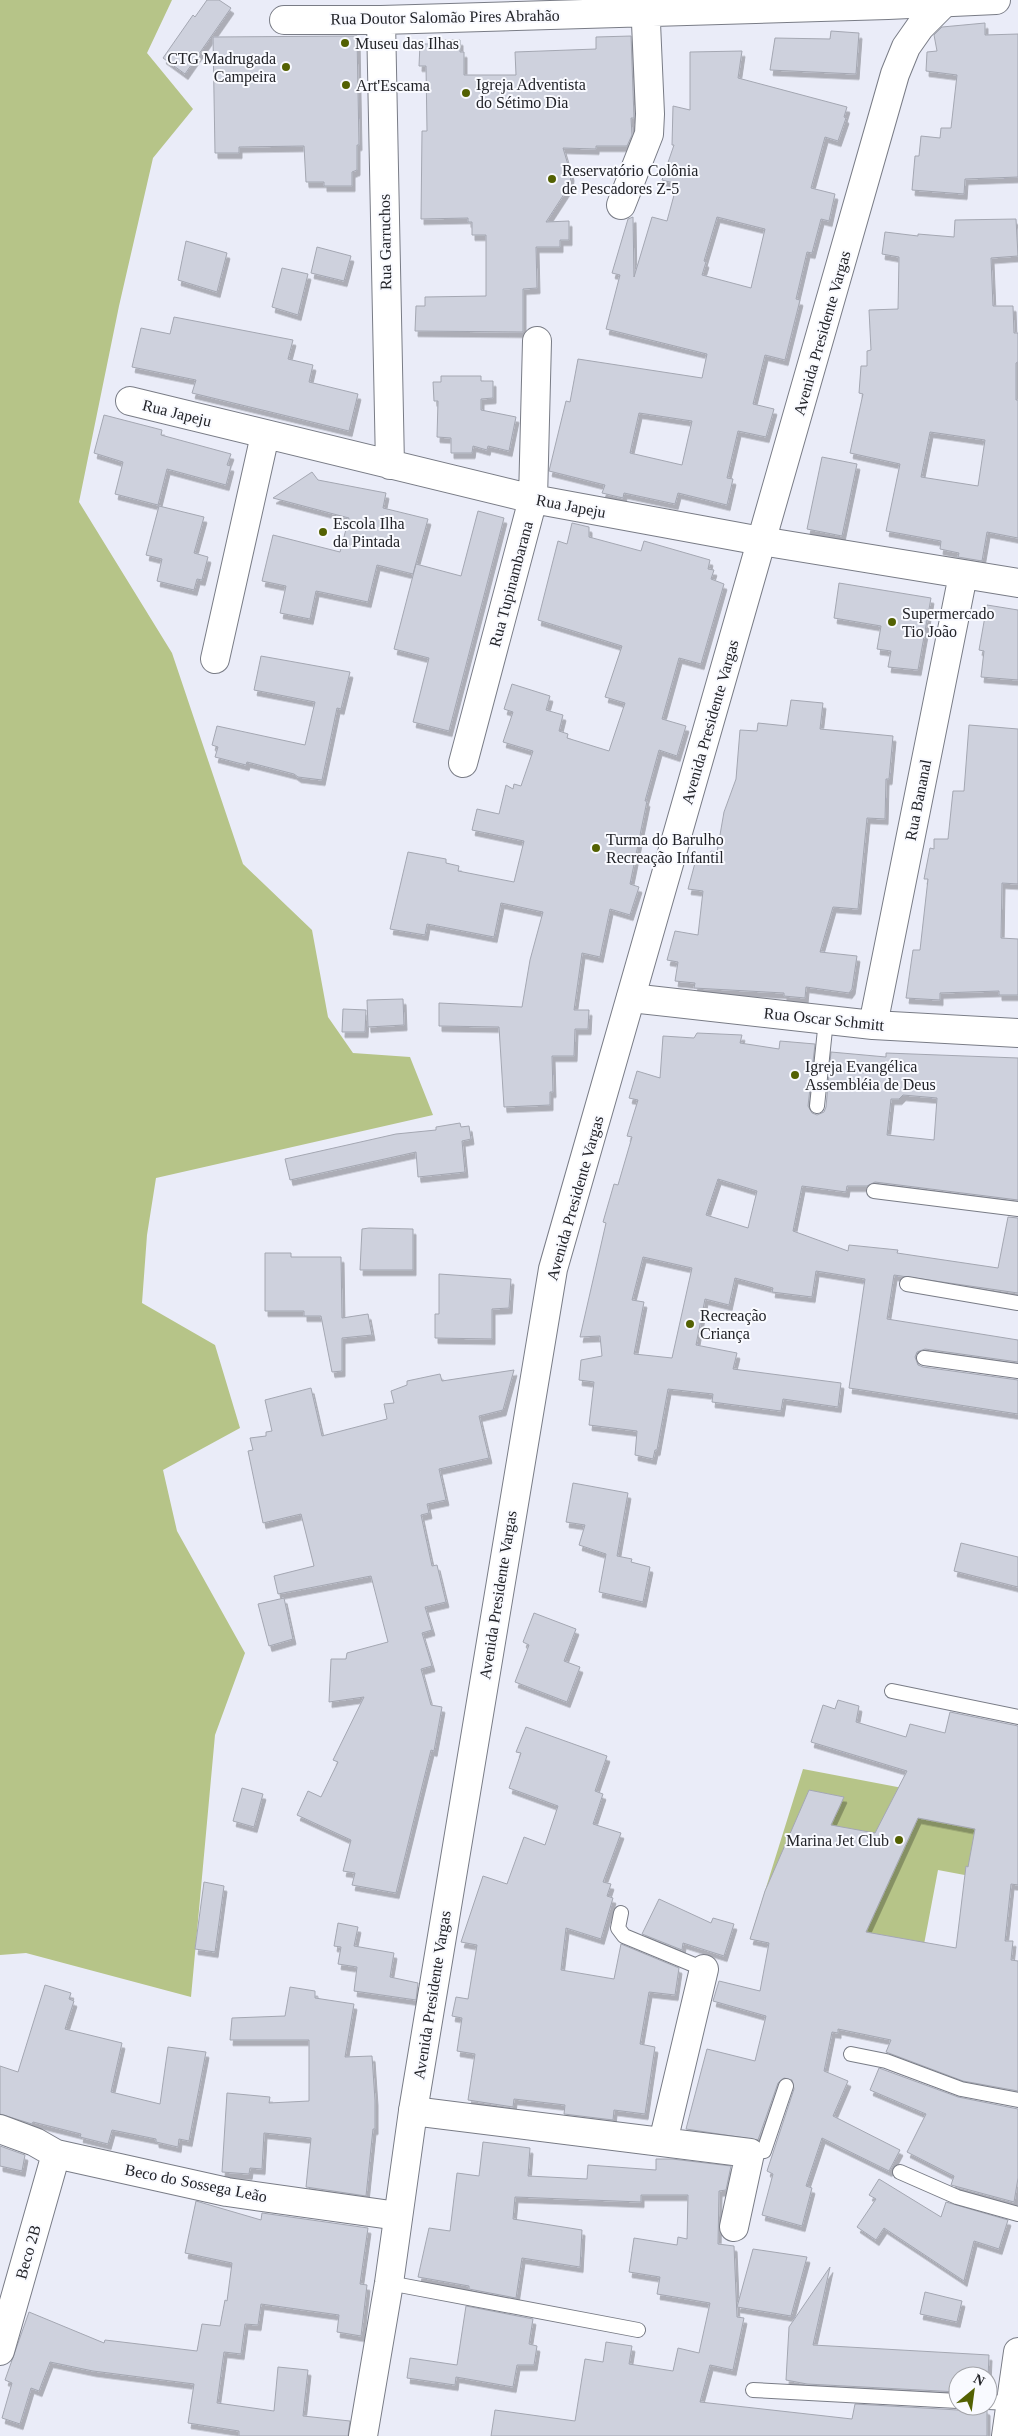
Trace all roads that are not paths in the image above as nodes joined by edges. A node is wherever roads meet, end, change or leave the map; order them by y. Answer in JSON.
{"nodes":[{"id":1,"x":996,"y":0,"type":"edge"},
{"id":2,"x":946,"y":2,"type":"edge"},
{"id":3,"x":645,"y":6,"type":"edge"},
{"id":4,"x":284,"y":20,"type":"dead end"},
{"id":5,"x":381,"y":20,"type":"junction"},
{"id":6,"x":621,"y":205,"type":"dead end"},
{"id":7,"x":537,"y":341,"type":"dead end"},
{"id":8,"x":130,"y":401,"type":"dead end"},
{"id":9,"x":265,"y":435,"type":"junction"},
{"id":10,"x":390,"y":465,"type":"junction"},
{"id":11,"x":533,"y":499,"type":"junction"},
{"id":12,"x":761,"y":541,"type":"junction"},
{"id":13,"x":963,"y":575,"type":"junction"},
{"id":14,"x":1018,"y":583,"type":"edge"},
{"id":15,"x":215,"y":659,"type":"dead end"},
{"id":16,"x":463,"y":763,"type":"dead end"},
{"id":17,"x":631,"y":998,"type":"junction"},
{"id":18,"x":826,"y":1020,"type":"junction"},
{"id":19,"x":873,"y":1025,"type":"junction"},
{"id":20,"x":1018,"y":1032,"type":"edge"},
{"id":21,"x":816,"y":1106,"type":"dead end"},
{"id":22,"x":874,"y":1192,"type":"dead end"},
{"id":23,"x":1018,"y":1209,"type":"edge"},
{"id":24,"x":907,"y":1284,"type":"dead end"},
{"id":25,"x":1018,"y":1303,"type":"edge"},
{"id":26,"x":924,"y":1358,"type":"dead end"},
{"id":27,"x":1018,"y":1371,"type":"edge"},
{"id":28,"x":892,"y":1691,"type":"dead end"},
{"id":29,"x":1018,"y":1716,"type":"edge"},
{"id":30,"x":621,"y":1913,"type":"dead end"},
{"id":31,"x":704,"y":1969,"type":"joint"},
{"id":32,"x":851,"y":2054,"type":"dead end"},
{"id":33,"x":786,"y":2086,"type":"dead end"},
{"id":34,"x":1018,"y":2100,"type":"edge"},
{"id":35,"x":413,"y":2111,"type":"junction"},
{"id":36,"x":0,"y":2129,"type":"edge"},
{"id":37,"x":663,"y":2142,"type":"junction"},
{"id":38,"x":750,"y":2153,"type":"junction"},
{"id":39,"x":56,"y":2154,"type":"junction"},
{"id":40,"x":900,"y":2172,"type":"dead end"},
{"id":41,"x":1018,"y":2214,"type":"edge"},
{"id":42,"x":398,"y":2216,"type":"junction"},
{"id":43,"x":734,"y":2227,"type":"dead end"},
{"id":44,"x":390,"y":2283,"type":"junction"},
{"id":45,"x":638,"y":2330,"type":"dead end"},
{"id":46,"x":0,"y":2351,"type":"edge"},
{"id":47,"x":1018,"y":2352,"type":"edge"},
{"id":48,"x":753,"y":2390,"type":"dead end"},
{"id":49,"x":948,"y":2400,"type":"edge"},
{"id":50,"x":1006,"y":2419,"type":"edge"},
{"id":51,"x":363,"y":2436,"type":"edge"}],
"edges":[{"from":1,"to":2,"type":"street","name":"Rua Doutor Salomão Pires Abrahão"},
{"from":2,"to":3,"type":"street","name":"Rua Doutor Salomão Pires Abrahão"},
{"from":2,"to":12,"type":"street","name":"Avenida Presidente Vargas"},
{"from":3,"to":5,"type":"street","name":"Rua Doutor Salomão Pires Abrahão"},
{"from":3,"to":6,"type":"street"},
{"from":4,"to":5,"type":"street","name":"Rua Doutor Salomão Pires Abrahão"},
{"from":5,"to":10,"type":"street","name":"Rua Garruchos"},
{"from":7,"to":11,"type":"street","name":"Rua Tupinambarana"},
{"from":8,"to":9,"type":"street","name":"Rua Japeju"},
{"from":9,"to":10,"type":"street","name":"Rua Japeju"},
{"from":9,"to":15,"type":"street"},
{"from":10,"to":11,"type":"street","name":"Rua Japeju"},
{"from":11,"to":12,"type":"street","name":"Rua Japeju"},
{"from":11,"to":16,"type":"street","name":"Rua Tupinambarana"},
{"from":12,"to":13,"type":"street","name":"Rua Japeju"},
{"from":12,"to":17,"type":"street","name":"Avenida Presidente Vargas"},
{"from":13,"to":14,"type":"street","name":"Rua Japeju"},
{"from":13,"to":19,"type":"street","name":"Rua Bananal"},
{"from":17,"to":18,"type":"street","name":"Rua Oscar Schmitt"},
{"from":17,"to":35,"type":"street","name":"Avenida Presidente Vargas"},
{"from":18,"to":19,"type":"street","name":"Rua Oscar Schmitt"},
{"from":18,"to":21,"type":"lane"},
{"from":19,"to":20,"type":"street","name":"Rua Oscar Schmitt"},
{"from":22,"to":23,"type":"lane"},
{"from":24,"to":25,"type":"lane"},
{"from":26,"to":27,"type":"lane"},
{"from":28,"to":29,"type":"lane"},
{"from":30,"to":31,"type":"lane"},
{"from":31,"to":37,"type":"street"},
{"from":32,"to":34,"type":"lane"},
{"from":33,"to":38,"type":"lane"},
{"from":35,"to":37,"type":"street"},
{"from":35,"to":42,"type":"street","name":"Avenida Presidente Vargas"},
{"from":36,"to":39,"type":"street","name":"Beco do Sossega Leão"},
{"from":37,"to":38,"type":"street"},
{"from":38,"to":43,"type":"street"},
{"from":39,"to":42,"type":"street","name":"Beco do Sossega Leão"},
{"from":39,"to":46,"type":"street","name":"Beco 2B"},
{"from":40,"to":41,"type":"lane"},
{"from":42,"to":44,"type":"street","name":"Avenida Presidente Vargas"},
{"from":44,"to":45,"type":"lane"},
{"from":44,"to":51,"type":"street","name":"Avenida Presidente Vargas"},
{"from":47,"to":50,"type":"street"},
{"from":48,"to":49,"type":"lane"}]}
